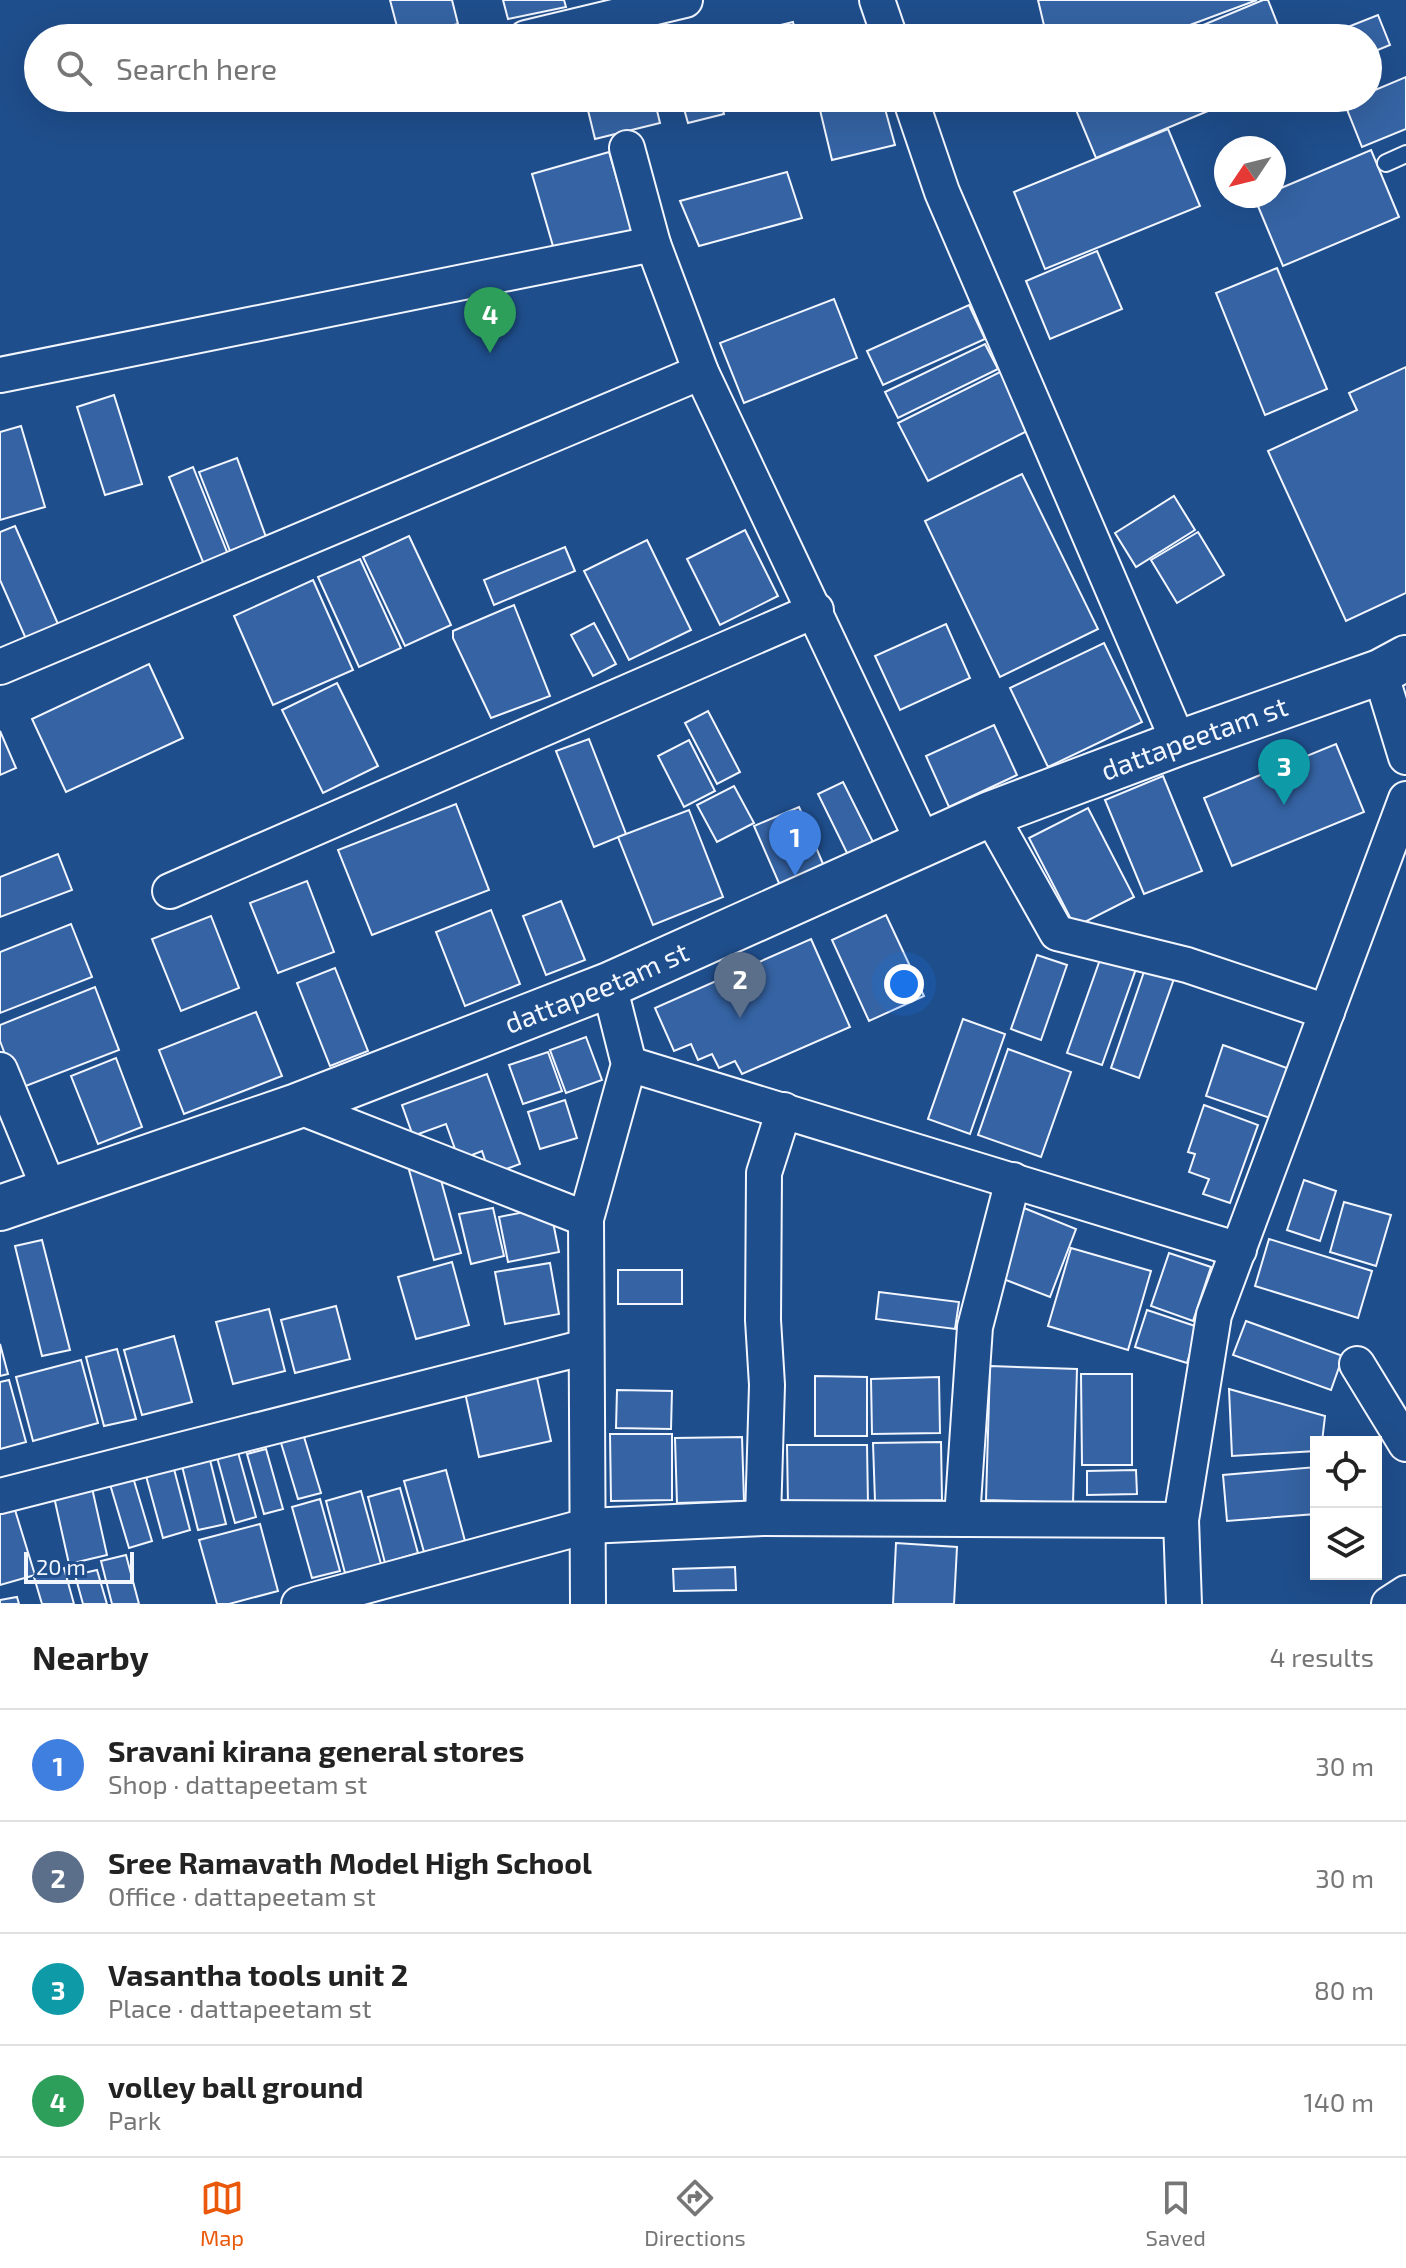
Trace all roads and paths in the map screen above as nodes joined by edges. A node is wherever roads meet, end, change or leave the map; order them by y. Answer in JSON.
{"nodes":[{"id":1,"x":685,"y":0,"type":"edge"},
{"id":2,"x":877,"y":0,"type":"edge"},
{"id":3,"x":585,"y":24,"type":"edge"},
{"id":4,"x":885,"y":24,"type":"edge"},
{"id":5,"x":915,"y":112,"type":"edge"},
{"id":6,"x":627,"y":148,"type":"dead end"},
{"id":7,"x":1406,"y":154,"type":"edge"},
{"id":8,"x":1386,"y":163,"type":"dead end"},
{"id":9,"x":653,"y":244,"type":"junction"},
{"id":10,"x":701,"y":372,"type":"junction"},
{"id":11,"x":0,"y":375,"type":"edge"},
{"id":12,"x":816,"y":610,"type":"junction"},
{"id":13,"x":1393,"y":665,"type":"edge"},
{"id":14,"x":0,"y":667,"type":"edge"},
{"id":15,"x":1179,"y":743,"type":"junction"},
{"id":16,"x":1406,"y":757,"type":"edge"},
{"id":17,"x":1406,"y":799,"type":"edge"},
{"id":18,"x":990,"y":814,"type":"junction"},
{"id":19,"x":924,"y":844,"type":"junction"},
{"id":20,"x":170,"y":891,"type":"dead end"},
{"id":21,"x":609,"y":985,"type":"junction"},
{"id":22,"x":1327,"y":1012,"type":"junction"},
{"id":23,"x":629,"y":1064,"type":"junction"},
{"id":24,"x":0,"y":1070,"type":"edge"},
{"id":25,"x":297,"y":1106,"type":"junction"},
{"id":26,"x":784,"y":1110,"type":"junction"},
{"id":27,"x":1013,"y":1180,"type":"junction"},
{"id":28,"x":50,"y":1191,"type":"junction"},
{"id":29,"x":0,"y":1208,"type":"edge"},
{"id":30,"x":586,"y":1219,"type":"junction"},
{"id":31,"x":1239,"y":1250,"type":"junction"},
{"id":32,"x":586,"y":1347,"type":"junction"},
{"id":33,"x":1357,"y":1364,"type":"dead end"},
{"id":34,"x":1406,"y":1444,"type":"edge"},
{"id":35,"x":0,"y":1496,"type":"edge"},
{"id":36,"x":763,"y":1518,"type":"junction"},
{"id":37,"x":962,"y":1518,"type":"junction"},
{"id":38,"x":1181,"y":1520,"type":"junction"},
{"id":39,"x":587,"y":1526,"type":"junction"},
{"id":40,"x":1406,"y":1593,"type":"edge"},
{"id":41,"x":299,"y":1604,"type":"edge"},
{"id":42,"x":588,"y":1604,"type":"edge"},
{"id":43,"x":1184,"y":1604,"type":"edge"},
{"id":44,"x":1389,"y":1604,"type":"edge"}],
"edges":[{"from":1,"to":3,"type":"street"},
{"from":2,"to":4,"type":"street"},
{"from":5,"to":15,"type":"street"},
{"from":6,"to":9,"type":"street"},
{"from":7,"to":8,"type":"lane"},
{"from":9,"to":10,"type":"street"},
{"from":9,"to":11,"type":"street"},
{"from":10,"to":12,"type":"street"},
{"from":10,"to":14,"type":"street"},
{"from":12,"to":19,"type":"street"},
{"from":12,"to":20,"type":"street"},
{"from":13,"to":15,"type":"street","name":"dattapeetam st"},
{"from":13,"to":16,"type":"street"},
{"from":15,"to":18,"type":"street","name":"dattapeetam st"},
{"from":17,"to":22,"type":"street"},
{"from":18,"to":19,"type":"street","name":"dattapeetam st"},
{"from":18,"to":22,"type":"street"},
{"from":19,"to":21,"type":"street","name":"dattapeetam st"},
{"from":21,"to":23,"type":"street"},
{"from":21,"to":25,"type":"street","name":"dattapeetam st"},
{"from":22,"to":31,"type":"street"},
{"from":23,"to":26,"type":"street"},
{"from":23,"to":30,"type":"street"},
{"from":24,"to":28,"type":"street"},
{"from":25,"to":28,"type":"street","name":"dattapeetam st"},
{"from":25,"to":30,"type":"street"},
{"from":26,"to":27,"type":"street"},
{"from":26,"to":36,"type":"street"},
{"from":27,"to":31,"type":"street"},
{"from":27,"to":37,"type":"street"},
{"from":28,"to":29,"type":"street","name":"dattapeetam st"},
{"from":30,"to":32,"type":"street"},
{"from":31,"to":38,"type":"street"},
{"from":32,"to":35,"type":"street"},
{"from":32,"to":39,"type":"street"},
{"from":33,"to":34,"type":"street"},
{"from":36,"to":37,"type":"street"},
{"from":36,"to":39,"type":"street"},
{"from":37,"to":38,"type":"street"},
{"from":38,"to":43,"type":"street"},
{"from":39,"to":41,"type":"street"},
{"from":39,"to":42,"type":"street"},
{"from":40,"to":44,"type":"street"}]}
